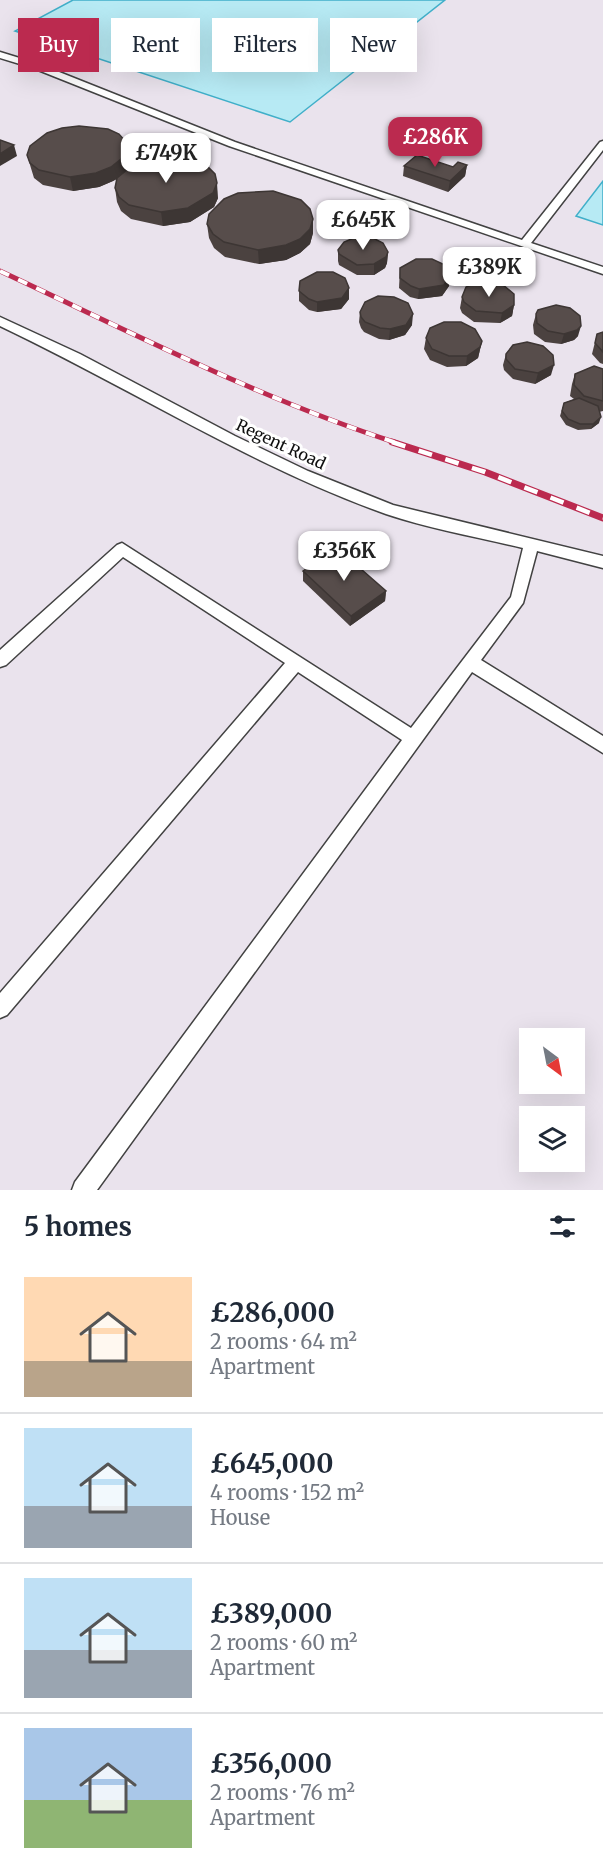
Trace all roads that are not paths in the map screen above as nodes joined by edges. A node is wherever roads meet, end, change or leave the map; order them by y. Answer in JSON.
{"nodes":[{"id":1,"x":0,"y":55,"type":"edge"},
{"id":2,"x":603,"y":144,"type":"edge"},
{"id":3,"x":524,"y":244,"type":"junction"},
{"id":4,"x":603,"y":271,"type":"edge"},
{"id":5,"x":0,"y":321,"type":"edge"},
{"id":6,"x":531,"y":546,"type":"junction"},
{"id":7,"x":603,"y":562,"type":"edge"},
{"id":8,"x":0,"y":660,"type":"edge"},
{"id":9,"x":296,"y":662,"type":"junction"},
{"id":10,"x":470,"y":662,"type":"junction"},
{"id":11,"x":413,"y":738,"type":"junction"},
{"id":12,"x":603,"y":745,"type":"edge"},
{"id":13,"x":0,"y":1008,"type":"edge"},
{"id":14,"x":82,"y":1190,"type":"edge"}],
"edges":[{"from":1,"to":3,"type":"lane"},
{"from":2,"to":3,"type":"lane"},
{"from":3,"to":4,"type":"lane"},
{"from":5,"to":6,"type":"lane","name":"Regent Road"},
{"from":6,"to":7,"type":"lane","name":"Regent Road"},
{"from":6,"to":10,"type":"lane"},
{"from":8,"to":9,"type":"lane"},
{"from":9,"to":11,"type":"lane"},
{"from":9,"to":13,"type":"lane"},
{"from":10,"to":11,"type":"lane"},
{"from":10,"to":12,"type":"lane"},
{"from":11,"to":14,"type":"lane"}]}
